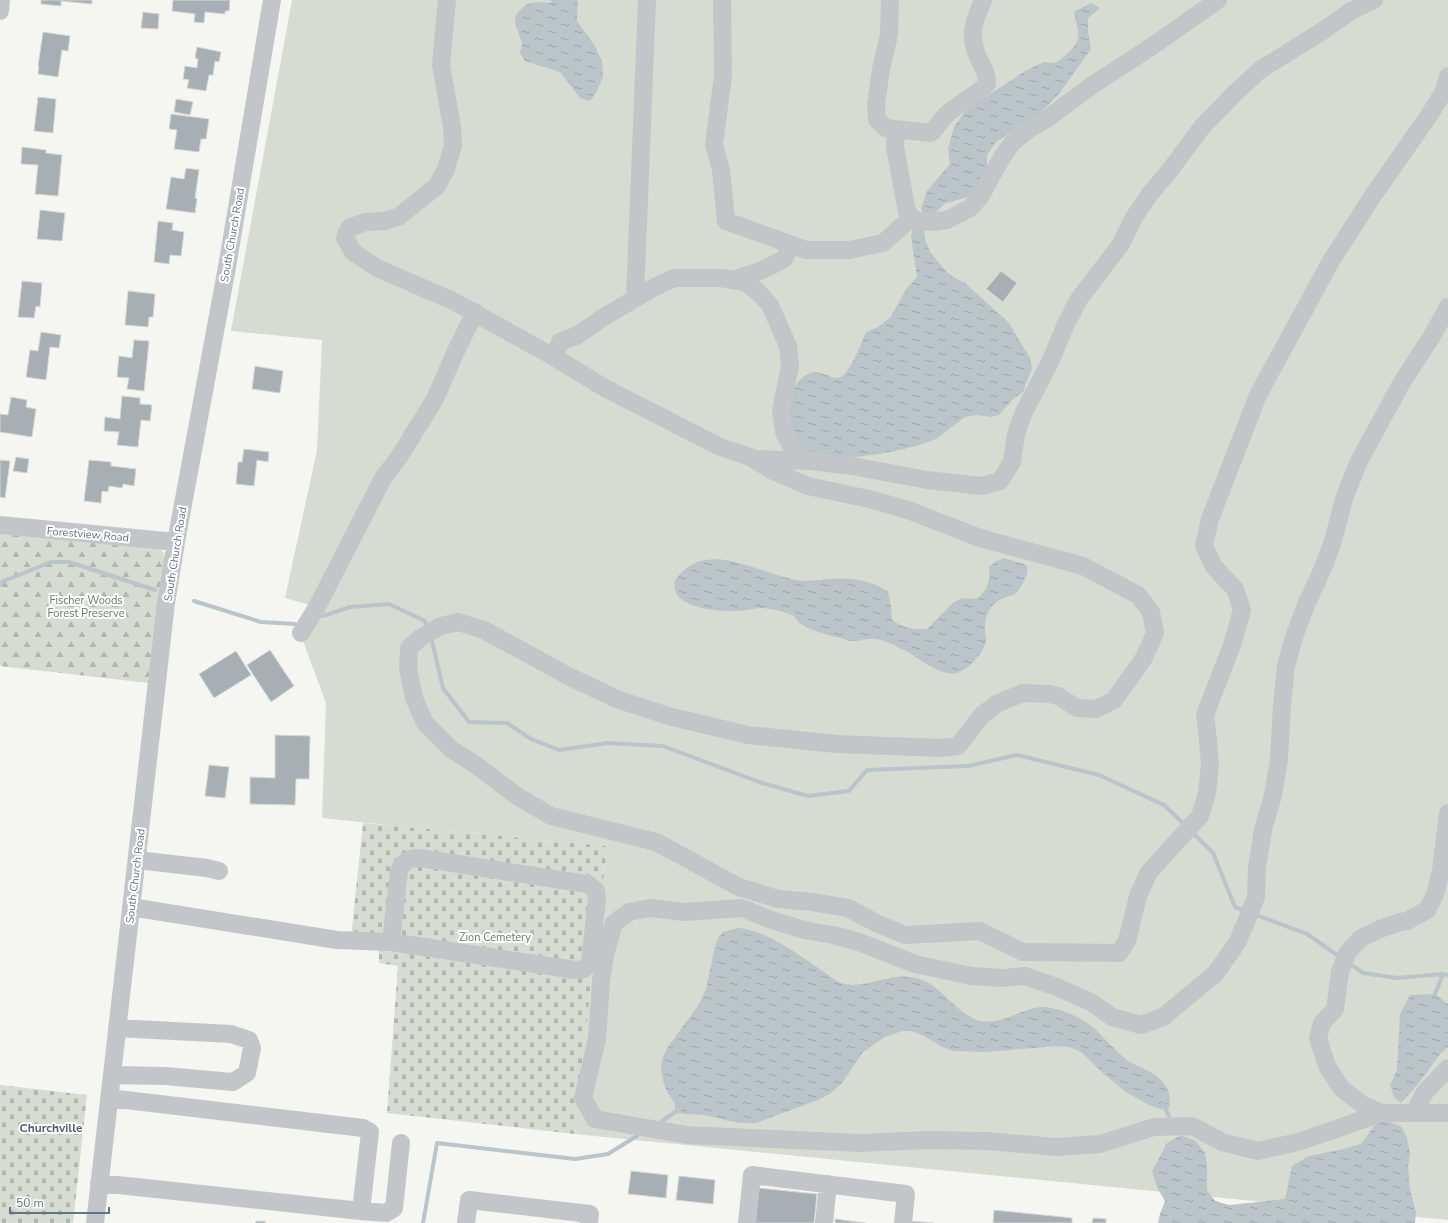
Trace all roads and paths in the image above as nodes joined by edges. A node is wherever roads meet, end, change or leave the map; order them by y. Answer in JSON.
{"nodes":[{"id":1,"x":1,"y":0,"type":"edge"},
{"id":2,"x":272,"y":0,"type":"edge"},
{"id":3,"x":447,"y":0,"type":"edge"},
{"id":4,"x":647,"y":0,"type":"edge"},
{"id":5,"x":722,"y":0,"type":"edge"},
{"id":6,"x":890,"y":0,"type":"edge"},
{"id":7,"x":983,"y":0,"type":"edge"},
{"id":8,"x":1218,"y":0,"type":"edge"},
{"id":9,"x":1374,"y":0,"type":"edge"},
{"id":10,"x":0,"y":11,"type":"edge"},
{"id":11,"x":1448,"y":76,"type":"edge"},
{"id":12,"x":896,"y":129,"type":"junction"},
{"id":13,"x":912,"y":217,"type":"junction"},
{"id":14,"x":792,"y":245,"type":"junction"},
{"id":15,"x":732,"y":280,"type":"junction"},
{"id":16,"x":635,"y":299,"type":"junction"},
{"id":17,"x":1448,"y":307,"type":"edge"},
{"id":18,"x":475,"y":312,"type":"junction"},
{"id":19,"x":554,"y":357,"type":"junction"},
{"id":20,"x":753,"y":459,"type":"junction"},
{"id":21,"x":808,"y":461,"type":"junction"},
{"id":22,"x":0,"y":525,"type":"edge"},
{"id":23,"x":176,"y":542,"type":"junction"},
{"id":24,"x":301,"y":633,"type":"dead end"},
{"id":25,"x":1448,"y":813,"type":"edge"},
{"id":26,"x":137,"y":860,"type":"junction"},
{"id":27,"x":219,"y":871,"type":"dead end"},
{"id":28,"x":131,"y":907,"type":"junction"},
{"id":29,"x":391,"y":942,"type":"junction"},
{"id":30,"x":117,"y":1028,"type":"junction"},
{"id":31,"x":1448,"y":1068,"type":"edge"},
{"id":32,"x":112,"y":1075,"type":"junction"},
{"id":33,"x":108,"y":1105,"type":"junction"},
{"id":34,"x":1382,"y":1112,"type":"junction"},
{"id":35,"x":1414,"y":1113,"type":"junction"},
{"id":36,"x":1448,"y":1113,"type":"edge"},
{"id":37,"x":401,"y":1143,"type":"dead end"},
{"id":38,"x":99,"y":1183,"type":"junction"},
{"id":39,"x":828,"y":1184,"type":"junction"},
{"id":40,"x":361,"y":1211,"type":"junction"},
{"id":41,"x":95,"y":1223,"type":"edge"},
{"id":42,"x":466,"y":1223,"type":"edge"},
{"id":43,"x":589,"y":1223,"type":"edge"},
{"id":44,"x":747,"y":1223,"type":"edge"},
{"id":45,"x":824,"y":1223,"type":"edge"},
{"id":46,"x":903,"y":1223,"type":"edge"}],
"edges":[{"from":1,"to":10,"type":"street"},
{"from":2,"to":23,"type":"street","name":"South Church Road"},
{"from":3,"to":18,"type":"street"},
{"from":4,"to":16,"type":"street"},
{"from":5,"to":14,"type":"street"},
{"from":6,"to":12,"type":"street"},
{"from":7,"to":12,"type":"street"},
{"from":8,"to":13,"type":"street"},
{"from":9,"to":21,"type":"street"},
{"from":11,"to":20,"type":"street"},
{"from":12,"to":13,"type":"street"},
{"from":13,"to":14,"type":"street"},
{"from":14,"to":15,"type":"street"},
{"from":15,"to":16,"type":"street"},
{"from":15,"to":21,"type":"street"},
{"from":16,"to":19,"type":"street"},
{"from":17,"to":34,"type":"street"},
{"from":18,"to":19,"type":"street"},
{"from":18,"to":24,"type":"street"},
{"from":19,"to":20,"type":"street"},
{"from":20,"to":21,"type":"street"},
{"from":22,"to":23,"type":"street","name":"Forestview Road"},
{"from":23,"to":26,"type":"street","name":"South Church Road"},
{"from":25,"to":34,"type":"street"},
{"from":26,"to":27,"type":"street"},
{"from":26,"to":28,"type":"street","name":"South Church Road"},
{"from":28,"to":29,"type":"street"},
{"from":28,"to":30,"type":"street","name":"South Church Road"},
{"from":29,"to":29,"type":"street"},
{"from":30,"to":32,"type":"street","name":"South Church Road"},
{"from":30,"to":32,"type":"street"},
{"from":31,"to":35,"type":"street"},
{"from":32,"to":33,"type":"street","name":"South Church Road"},
{"from":33,"to":38,"type":"street","name":"South Church Road"},
{"from":33,"to":40,"type":"street"},
{"from":34,"to":35,"type":"street"},
{"from":35,"to":36,"type":"street"},
{"from":37,"to":40,"type":"street"},
{"from":38,"to":40,"type":"street"},
{"from":38,"to":41,"type":"street","name":"South Church Road"},
{"from":39,"to":44,"type":"street"},
{"from":39,"to":45,"type":"street"},
{"from":39,"to":46,"type":"street"},
{"from":42,"to":43,"type":"street"}]}
